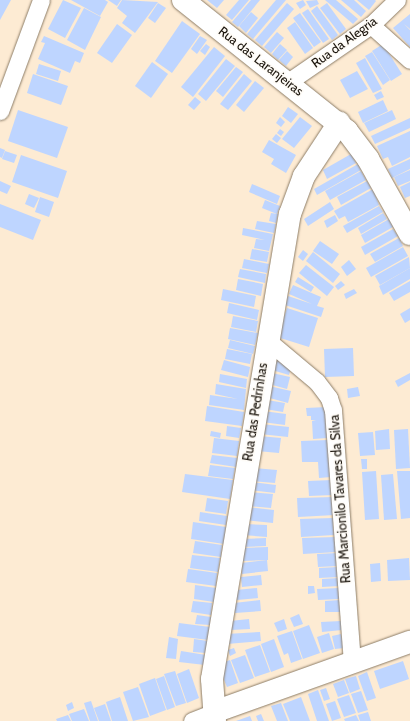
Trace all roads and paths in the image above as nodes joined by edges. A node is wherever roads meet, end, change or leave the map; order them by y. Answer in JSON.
{"nodes":[{"id":1,"x":41,"y":0,"type":"edge"},
{"id":2,"x":183,"y":0,"type":"edge"},
{"id":3,"x":397,"y":0,"type":"edge"},
{"id":4,"x":371,"y":25,"type":"junction"},
{"id":5,"x":410,"y":60,"type":"edge"},
{"id":6,"x":288,"y":82,"type":"junction"},
{"id":7,"x":0,"y":110,"type":"edge"},
{"id":8,"x":339,"y":123,"type":"junction"},
{"id":9,"x":410,"y":234,"type":"edge"},
{"id":10,"x":267,"y":340,"type":"junction"},
{"id":11,"x":410,"y":642,"type":"edge"},
{"id":12,"x":352,"y":663,"type":"junction"},
{"id":13,"x":214,"y":717,"type":"edge"},
{"id":14,"x":192,"y":721,"type":"edge"}],
"edges":[{"from":1,"to":7,"type":"street"},
{"from":2,"to":6,"type":"street","name":"Rua das Laranjeiras"},
{"from":3,"to":4,"type":"street","name":"Rua da Alegria"},
{"from":4,"to":5,"type":"street"},
{"from":4,"to":6,"type":"street","name":"Rua da Alegria"},
{"from":6,"to":8,"type":"street","name":"Rua das Laranjeiras"},
{"from":8,"to":9,"type":"street","name":"Rua das Laranjeiras"},
{"from":8,"to":10,"type":"street","name":"Rua das Pedrinhas"},
{"from":10,"to":12,"type":"street","name":"Rua Marcionilo Tavares da Silva"},
{"from":10,"to":13,"type":"street","name":"Rua das Pedrinhas"},
{"from":11,"to":12,"type":"street"},
{"from":12,"to":13,"type":"street"},
{"from":13,"to":14,"type":"street"}]}
